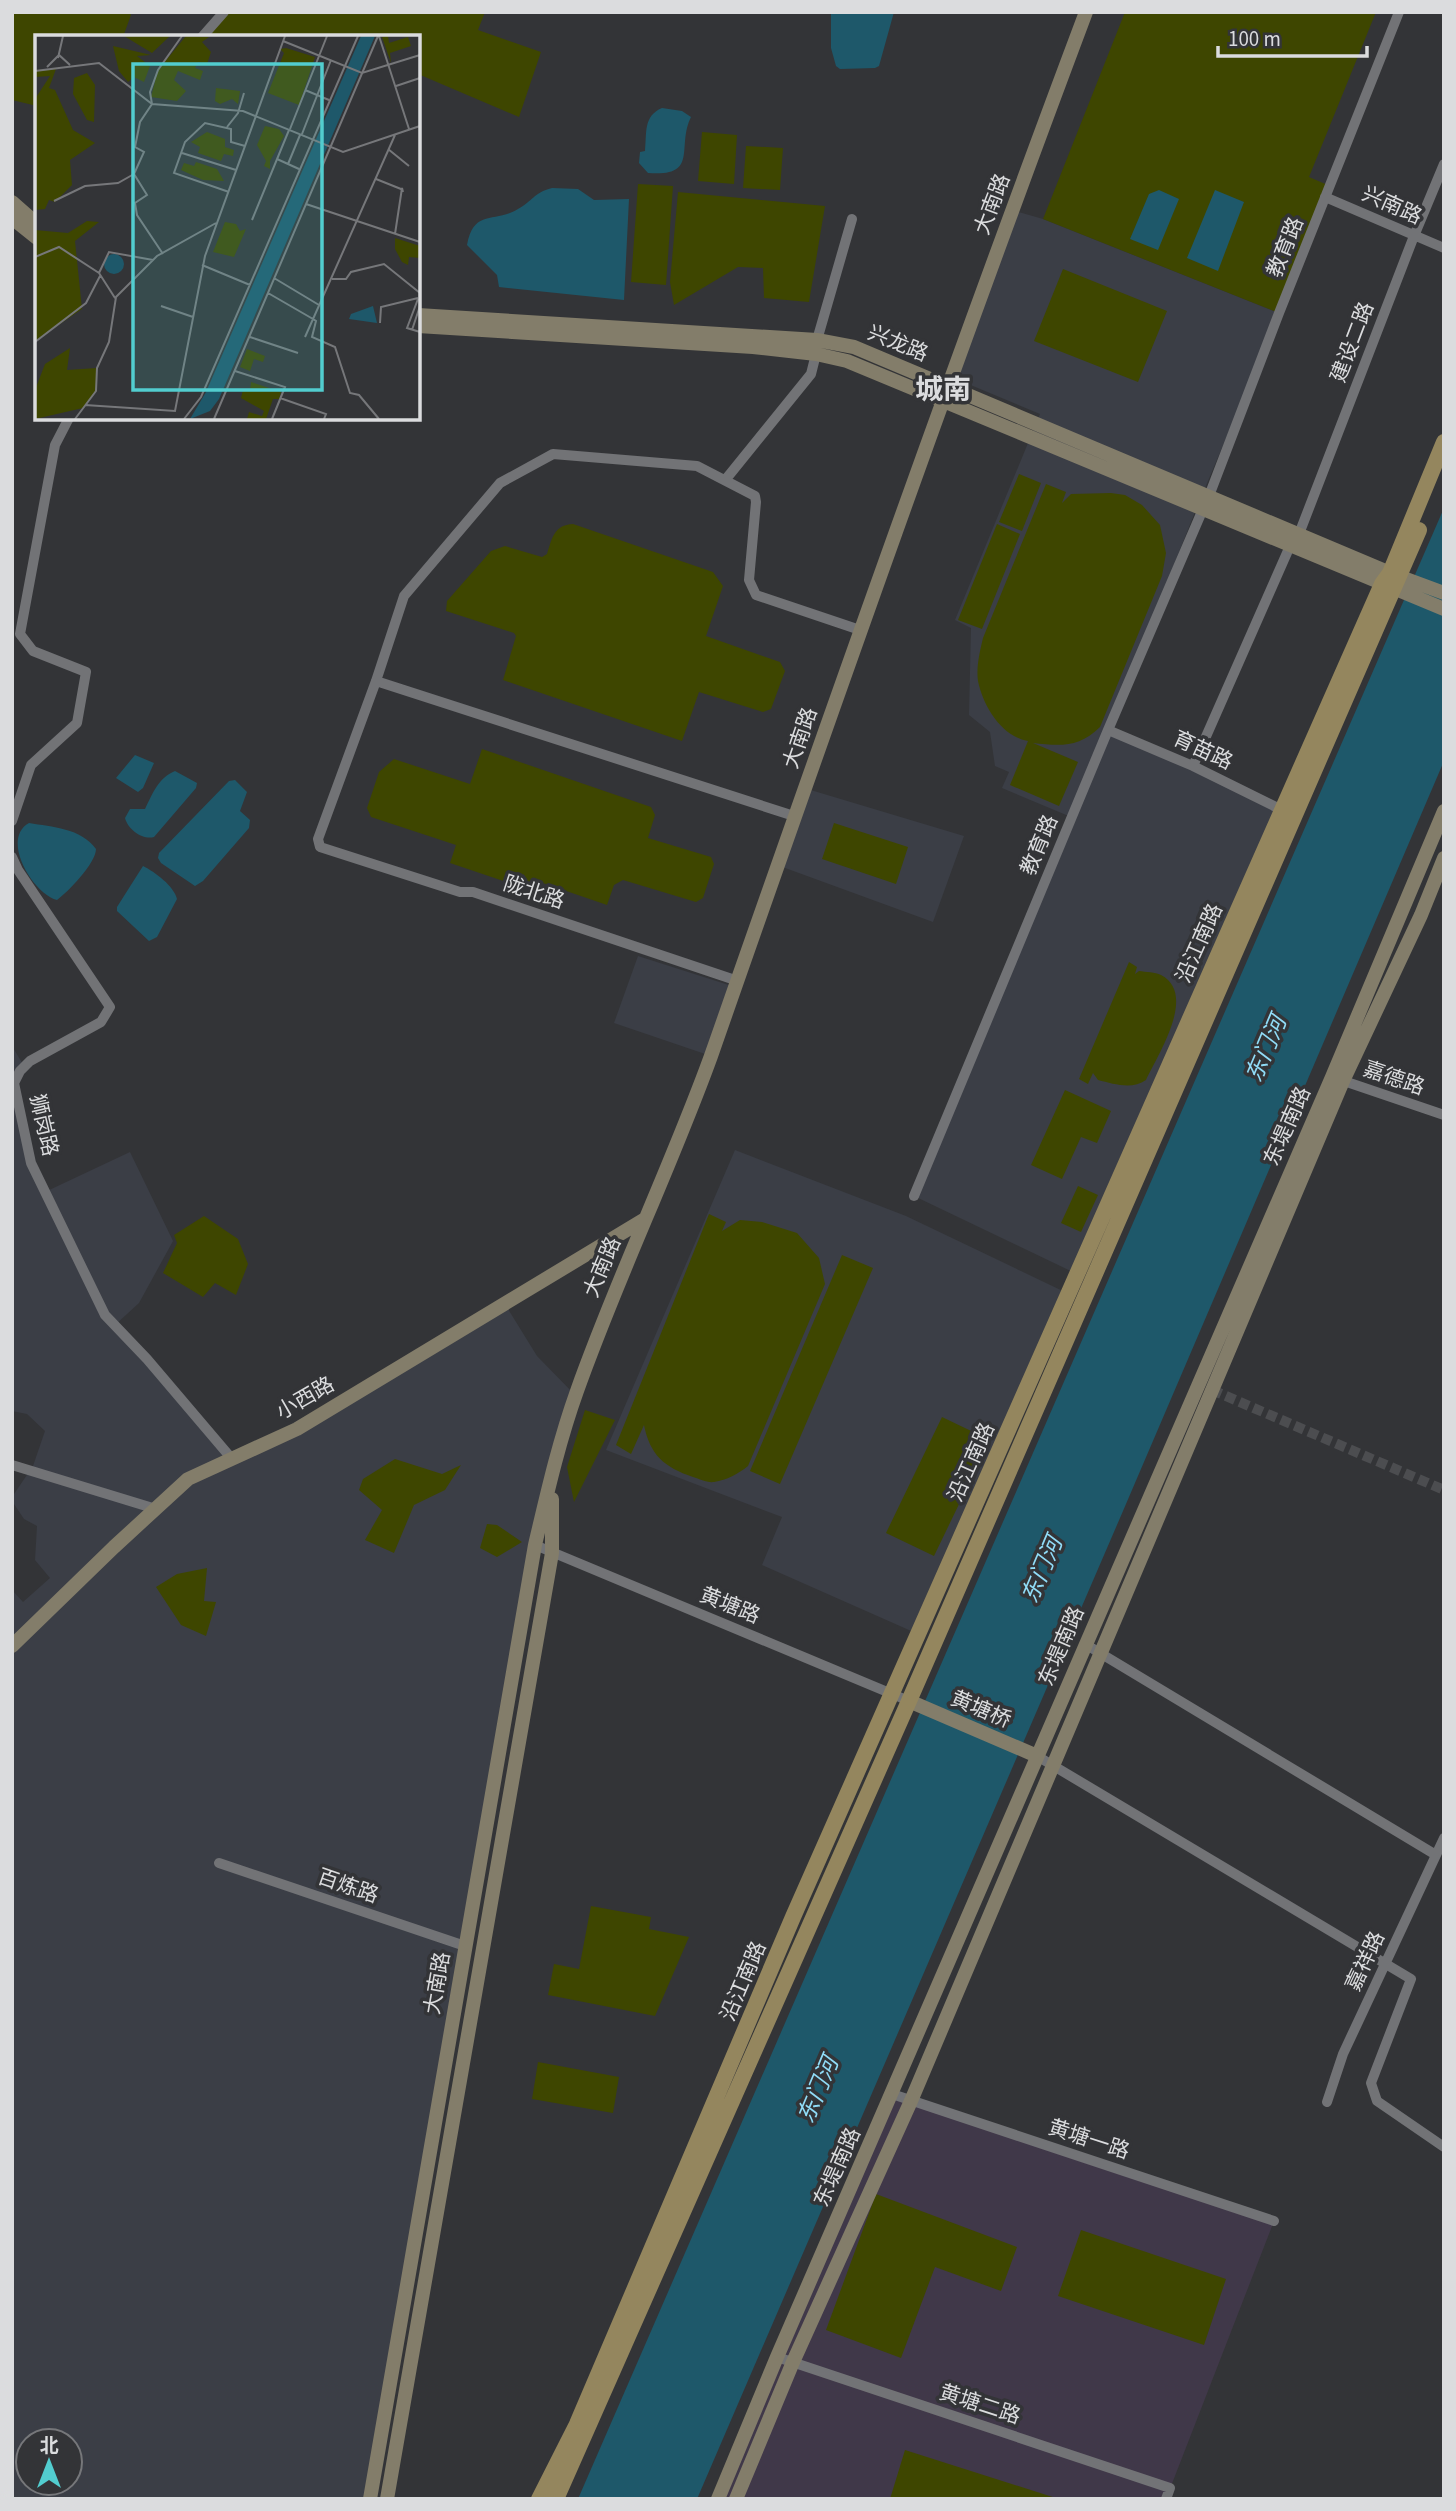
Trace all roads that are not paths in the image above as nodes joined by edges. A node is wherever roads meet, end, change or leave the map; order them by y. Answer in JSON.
{"nodes":[{"id":1,"x":224,"y":12,"type":"edge"},
{"id":2,"x":1086,"y":12,"type":"edge"},
{"id":3,"x":1399,"y":12,"type":"edge"},
{"id":4,"x":204,"y":35,"type":"edge"},
{"id":5,"x":1444,"y":164,"type":"edge"},
{"id":6,"x":1325,"y":197,"type":"junction"},
{"id":7,"x":12,"y":202,"type":"edge"},
{"id":8,"x":12,"y":218,"type":"edge"},
{"id":9,"x":852,"y":219,"type":"dead end"},
{"id":10,"x":35,"y":222,"type":"edge"},
{"id":11,"x":35,"y":236,"type":"edge"},
{"id":12,"x":1414,"y":236,"type":"junction"},
{"id":13,"x":1444,"y":248,"type":"edge"},
{"id":14,"x":420,"y":315,"type":"edge"},
{"id":15,"x":420,"y":326,"type":"edge"},
{"id":16,"x":817,"y":347,"type":"junction"},
{"id":17,"x":950,"y":386,"type":"junction"},
{"id":18,"x":944,"y":401,"type":"junction"},
{"id":19,"x":68,"y":420,"type":"edge"},
{"id":20,"x":1444,"y":442,"type":"edge"},
{"id":21,"x":1444,"y":470,"type":"edge"},
{"id":22,"x":726,"y":479,"type":"junction"},
{"id":23,"x":1206,"y":503,"type":"junction"},
{"id":24,"x":1294,"y":540,"type":"junction"},
{"id":25,"x":1396,"y":583,"type":"junction"},
{"id":26,"x":1444,"y":593,"type":"edge"},
{"id":27,"x":1444,"y":609,"type":"edge"},
{"id":28,"x":860,"y":630,"type":"junction"},
{"id":29,"x":376,"y":681,"type":"junction"},
{"id":30,"x":1108,"y":730,"type":"junction"},
{"id":31,"x":1193,"y":766,"type":"junction"},
{"id":32,"x":1280,"y":809,"type":"junction"},
{"id":33,"x":1444,"y":811,"type":"edge"},
{"id":34,"x":794,"y":817,"type":"junction"},
{"id":35,"x":12,"y":821,"type":"edge"},
{"id":36,"x":12,"y":857,"type":"edge"},
{"id":37,"x":1444,"y":858,"type":"edge"},
{"id":38,"x":738,"y":981,"type":"junction"},
{"id":39,"x":1338,"y":1079,"type":"junction"},
{"id":40,"x":1444,"y":1115,"type":"edge"},
{"id":41,"x":914,"y":1196,"type":"dead end"},
{"id":42,"x":645,"y":1219,"type":"junction"},
{"id":43,"x":232,"y":1459,"type":"junction"},
{"id":44,"x":12,"y":1465,"type":"edge"},
{"id":45,"x":551,"y":1476,"type":"junction"},
{"id":46,"x":156,"y":1508,"type":"junction"},
{"id":47,"x":536,"y":1545,"type":"junction"},
{"id":48,"x":552,"y":1553,"type":"junction"},
{"id":49,"x":1085,"y":1644,"type":"junction"},
{"id":50,"x":12,"y":1646,"type":"edge"},
{"id":51,"x":1100,"y":1653,"type":"junction"},
{"id":52,"x":892,"y":1693,"type":"junction"},
{"id":53,"x":909,"y":1701,"type":"junction"},
{"id":54,"x":1037,"y":1756,"type":"junction"},
{"id":55,"x":1052,"y":1765,"type":"junction"},
{"id":56,"x":1444,"y":1838,"type":"edge"},
{"id":57,"x":1436,"y":1855,"type":"junction"},
{"id":58,"x":219,"y":1863,"type":"dead end"},
{"id":59,"x":465,"y":1946,"type":"junction"},
{"id":60,"x":1385,"y":1963,"type":"junction"},
{"id":61,"x":892,"y":2094,"type":"junction"},
{"id":62,"x":911,"y":2101,"type":"junction"},
{"id":63,"x":1327,"y":2102,"type":"dead end"},
{"id":64,"x":1444,"y":2147,"type":"edge"},
{"id":65,"x":1274,"y":2221,"type":"dead end"},
{"id":66,"x":777,"y":2357,"type":"junction"},
{"id":67,"x":793,"y":2362,"type":"junction"},
{"id":68,"x":370,"y":2499,"type":"edge"},
{"id":69,"x":387,"y":2499,"type":"edge"},
{"id":70,"x":539,"y":2499,"type":"edge"},
{"id":71,"x":556,"y":2499,"type":"edge"},
{"id":72,"x":718,"y":2499,"type":"edge"},
{"id":73,"x":736,"y":2499,"type":"edge"},
{"id":74,"x":1166,"y":2499,"type":"edge"}],
"edges":[{"from":1,"to":4,"type":"street"},
{"from":2,"to":17,"type":"main road","name":"大南路"},
{"from":3,"to":6,"type":"street","name":"教育路"},
{"from":5,"to":12,"type":"street","name":"建设二路"},
{"from":6,"to":12,"type":"street","name":"兴南路"},
{"from":6,"to":23,"type":"street","name":"教育路"},
{"from":7,"to":10,"type":"main road"},
{"from":8,"to":11,"type":"main road"},
{"from":9,"to":16,"type":"street"},
{"from":12,"to":13,"type":"street","name":"兴南路"},
{"from":12,"to":24,"type":"street","name":"建设二路"},
{"from":14,"to":16,"type":"main road","name":"兴龙路"},
{"from":15,"to":16,"type":"main road","name":"兴龙路"},
{"from":16,"to":17,"type":"main road","name":"兴龙路"},
{"from":16,"to":18,"type":"main road","name":"兴龙路"},
{"from":16,"to":22,"type":"street"},
{"from":17,"to":18,"type":"main road","name":"大南路"},
{"from":17,"to":23,"type":"main road","name":"兴龙路"},
{"from":18,"to":23,"type":"main road","name":"兴龙路"},
{"from":18,"to":28,"type":"main road","name":"大南路"},
{"from":19,"to":35,"type":"street"},
{"from":20,"to":25,"type":"main road","name":"沿江南路"},
{"from":21,"to":25,"type":"main road","name":"沿江南路"},
{"from":22,"to":28,"type":"street"},
{"from":22,"to":29,"type":"street"},
{"from":23,"to":24,"type":"main road","name":"兴龙路"},
{"from":23,"to":30,"type":"street","name":"教育路"},
{"from":24,"to":25,"type":"main road","name":"兴龙路"},
{"from":24,"to":31,"type":"street","name":"建设二路"},
{"from":25,"to":26,"type":"main road"},
{"from":25,"to":27,"type":"main road"},
{"from":25,"to":32,"type":"main road","name":"沿江南路"},
{"from":25,"to":53,"type":"main road","name":"沿江南路"},
{"from":28,"to":34,"type":"main road","name":"大南路"},
{"from":29,"to":34,"type":"street"},
{"from":29,"to":38,"type":"street","name":"陇北路"},
{"from":30,"to":31,"type":"street","name":"育苗路"},
{"from":30,"to":41,"type":"street","name":"教育路"},
{"from":31,"to":32,"type":"street","name":"育苗路"},
{"from":32,"to":52,"type":"main road","name":"沿江南路"},
{"from":33,"to":39,"type":"main road","name":"东堤南路"},
{"from":34,"to":38,"type":"main road","name":"大南路"},
{"from":36,"to":43,"type":"street","name":"狮岗路"},
{"from":37,"to":39,"type":"main road","name":"东堤南路"},
{"from":38,"to":42,"type":"main road","name":"大南路"},
{"from":39,"to":40,"type":"street","name":"嘉德路"},
{"from":39,"to":49,"type":"main road","name":"东堤南路"},
{"from":39,"to":51,"type":"main road","name":"东堤南路"},
{"from":42,"to":43,"type":"main road","name":"小西路"},
{"from":42,"to":45,"type":"main road","name":"大南路"},
{"from":43,"to":46,"type":"main road","name":"小西路"},
{"from":44,"to":46,"type":"street"},
{"from":45,"to":47,"type":"main road","name":"大南路"},
{"from":45,"to":48,"type":"main road","name":"大南路"},
{"from":46,"to":50,"type":"main road","name":"小西路"},
{"from":47,"to":48,"type":"street","name":"黄塘路"},
{"from":47,"to":59,"type":"main road","name":"大南路"},
{"from":48,"to":52,"type":"street","name":"黄塘路"},
{"from":48,"to":69,"type":"main road","name":"大南路"},
{"from":49,"to":51,"type":"street"},
{"from":49,"to":54,"type":"main road","name":"东堤南路"},
{"from":51,"to":55,"type":"main road","name":"东堤南路"},
{"from":51,"to":57,"type":"street"},
{"from":52,"to":53,"type":"street","name":"黄塘路"},
{"from":52,"to":70,"type":"main road","name":"沿江南路"},
{"from":53,"to":54,"type":"main road","name":"黄塘桥"},
{"from":53,"to":71,"type":"main road","name":"沿江南路"},
{"from":54,"to":55,"type":"street"},
{"from":54,"to":61,"type":"main road","name":"东堤南路"},
{"from":55,"to":60,"type":"street"},
{"from":55,"to":62,"type":"main road","name":"东堤南路"},
{"from":56,"to":57,"type":"street","name":"嘉祥路"},
{"from":57,"to":60,"type":"street","name":"嘉祥路"},
{"from":58,"to":59,"type":"street","name":"百炼路"},
{"from":59,"to":68,"type":"main road","name":"大南路"},
{"from":60,"to":63,"type":"street","name":"嘉祥路"},
{"from":60,"to":64,"type":"street"},
{"from":61,"to":62,"type":"street","name":"黄塘一路"},
{"from":61,"to":66,"type":"main road","name":"东堤南路"},
{"from":62,"to":65,"type":"street","name":"黄塘一路"},
{"from":62,"to":67,"type":"main road","name":"东堤南路"},
{"from":66,"to":67,"type":"street","name":"黄塘二路"},
{"from":66,"to":72,"type":"main road","name":"东堤南路"},
{"from":67,"to":73,"type":"main road","name":"东堤南路"},
{"from":67,"to":74,"type":"street","name":"黄塘二路"}]}
